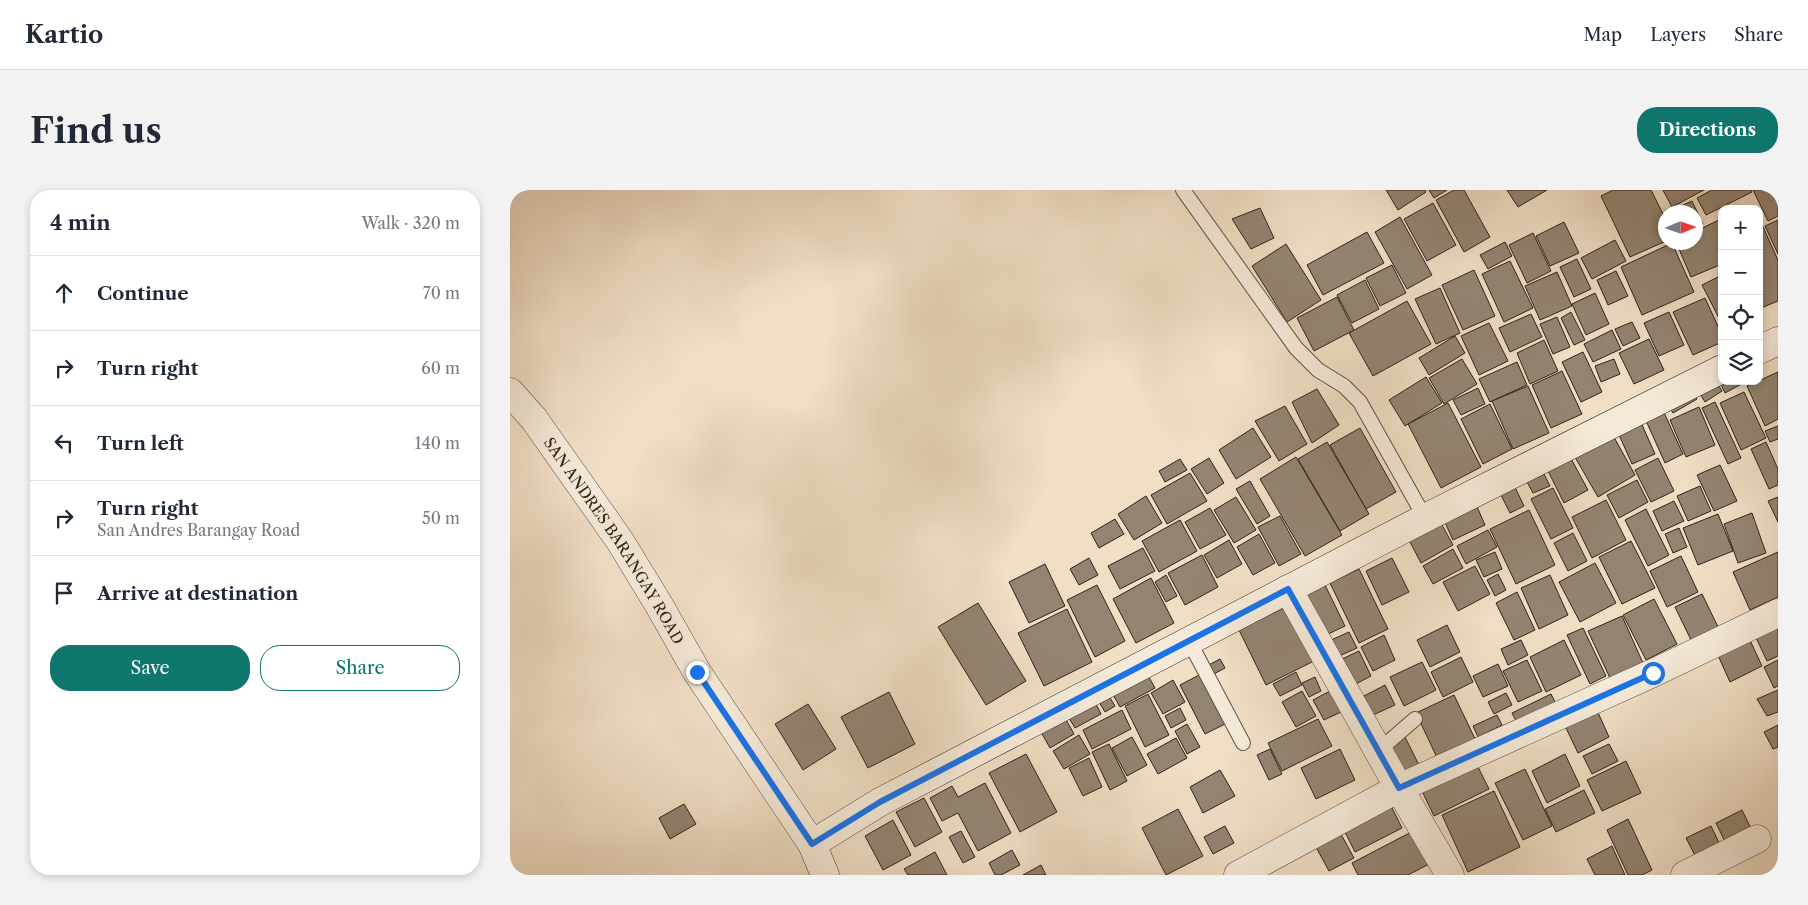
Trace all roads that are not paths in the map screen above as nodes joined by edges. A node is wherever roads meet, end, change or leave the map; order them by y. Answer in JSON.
{"nodes":[{"id":1,"x":1183,"y":190,"type":"edge"},
{"id":2,"x":1778,"y":341,"type":"edge"},
{"id":3,"x":1763,"y":348,"type":"edge"},
{"id":4,"x":1718,"y":371,"type":"edge"},
{"id":5,"x":510,"y":392,"type":"edge"},
{"id":6,"x":1425,"y":518,"type":"junction"},
{"id":7,"x":1288,"y":589,"type":"junction"},
{"id":8,"x":1778,"y":613,"type":"edge"},
{"id":9,"x":1189,"y":641,"type":"junction"},
{"id":10,"x":1415,"y":718,"type":"dead end"},
{"id":11,"x":1243,"y":743,"type":"dead end"},
{"id":12,"x":1378,"y":751,"type":"junction"},
{"id":13,"x":1399,"y":788,"type":"junction"},
{"id":14,"x":1757,"y":839,"type":"dead end"},
{"id":15,"x":812,"y":844,"type":"junction"},
{"id":16,"x":825,"y":875,"type":"edge"},
{"id":17,"x":1238,"y":875,"type":"edge"},
{"id":18,"x":1450,"y":875,"type":"edge"},
{"id":19,"x":1685,"y":875,"type":"edge"}],
"edges":[{"from":1,"to":6,"type":"lane"},
{"from":2,"to":3,"type":"street"},
{"from":4,"to":6,"type":"street"},
{"from":5,"to":15,"type":"street","name":"SAN ANDRES BARANGAY ROAD"},
{"from":6,"to":7,"type":"street"},
{"from":7,"to":9,"type":"street"},
{"from":7,"to":12,"type":"street"},
{"from":8,"to":13,"type":"street"},
{"from":9,"to":11,"type":"lane"},
{"from":9,"to":15,"type":"street"},
{"from":10,"to":12,"type":"lane"},
{"from":12,"to":13,"type":"street"},
{"from":13,"to":17,"type":"street"},
{"from":13,"to":18,"type":"street"},
{"from":14,"to":19,"type":"street"},
{"from":15,"to":16,"type":"street","name":"SAN ANDRES BARANGAY ROAD"}]}
